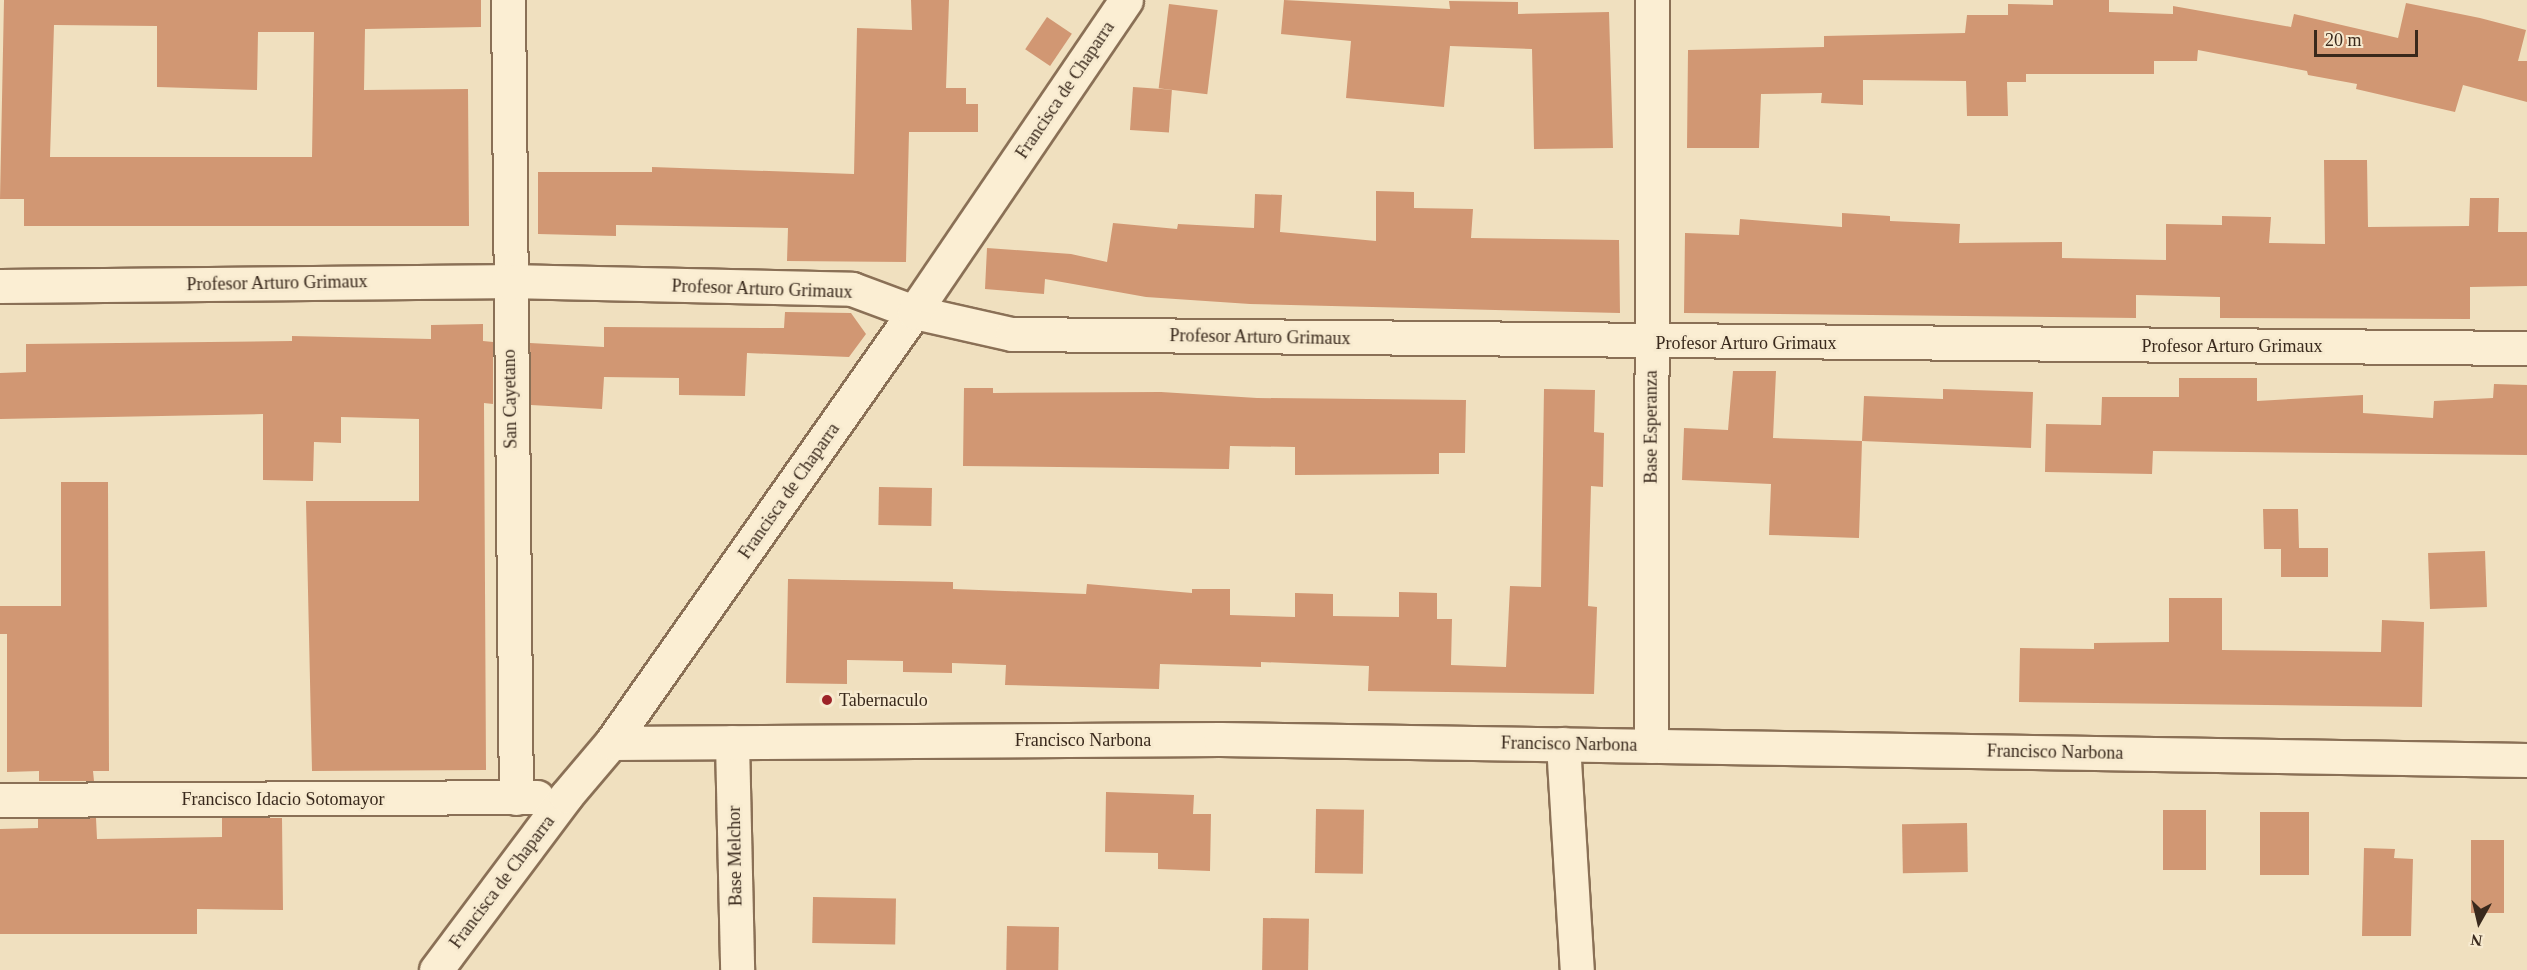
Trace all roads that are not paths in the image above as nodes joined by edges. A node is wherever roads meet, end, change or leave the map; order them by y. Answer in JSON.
{"nodes":[{"id":1,"x":508,"y":0,"type":"edge"},
{"id":2,"x":1126,"y":0,"type":"edge"},
{"id":3,"x":1652,"y":0,"type":"edge"},
{"id":4,"x":508,"y":281,"type":"junction"},
{"id":5,"x":0,"y":286,"type":"edge"},
{"id":6,"x":914,"y":312,"type":"junction"},
{"id":7,"x":1652,"y":342,"type":"junction"},
{"id":8,"x":2527,"y":348,"type":"edge"},
{"id":9,"x":732,"y":741,"type":"junction"},
{"id":10,"x":611,"y":742,"type":"junction"},
{"id":11,"x":1563,"y":744,"type":"junction"},
{"id":12,"x":1651,"y":746,"type":"junction"},
{"id":13,"x":2527,"y":760,"type":"edge"},
{"id":14,"x":566,"y":796,"type":"junction"},
{"id":15,"x":516,"y":798,"type":"junction"},
{"id":16,"x":0,"y":800,"type":"edge"},
{"id":17,"x":436,"y":970,"type":"edge"},
{"id":18,"x":737,"y":970,"type":"edge"},
{"id":19,"x":1577,"y":970,"type":"edge"}],
"edges":[{"from":1,"to":4,"type":"street","name":"San Cayetano"},
{"from":2,"to":6,"type":"street","name":"Francisca de Chaparra"},
{"from":3,"to":7,"type":"street","name":"Base Esperanza"},
{"from":4,"to":5,"type":"street","name":"Profesor Arturo Grimaux"},
{"from":4,"to":6,"type":"street","name":"Profesor Arturo Grimaux"},
{"from":4,"to":15,"type":"street","name":"San Cayetano"},
{"from":6,"to":7,"type":"street","name":"Profesor Arturo Grimaux"},
{"from":6,"to":10,"type":"street","name":"Francisca de Chaparra"},
{"from":7,"to":8,"type":"street","name":"Profesor Arturo Grimaux"},
{"from":7,"to":12,"type":"street","name":"Base Esperanza"},
{"from":9,"to":10,"type":"street","name":"Francisco Narbona"},
{"from":9,"to":11,"type":"street","name":"Francisco Narbona"},
{"from":9,"to":18,"type":"street","name":"Base Melchor"},
{"from":10,"to":14,"type":"street","name":"Francisca de Chaparra"},
{"from":11,"to":12,"type":"street","name":"Francisco Narbona"},
{"from":11,"to":19,"type":"street"},
{"from":12,"to":13,"type":"street","name":"Francisco Narbona"},
{"from":14,"to":15,"type":"street","name":"Francisco Idacio Sotomayor"},
{"from":14,"to":17,"type":"street","name":"Francisca de Chaparra"},
{"from":15,"to":16,"type":"street","name":"Francisco Idacio Sotomayor"}]}
